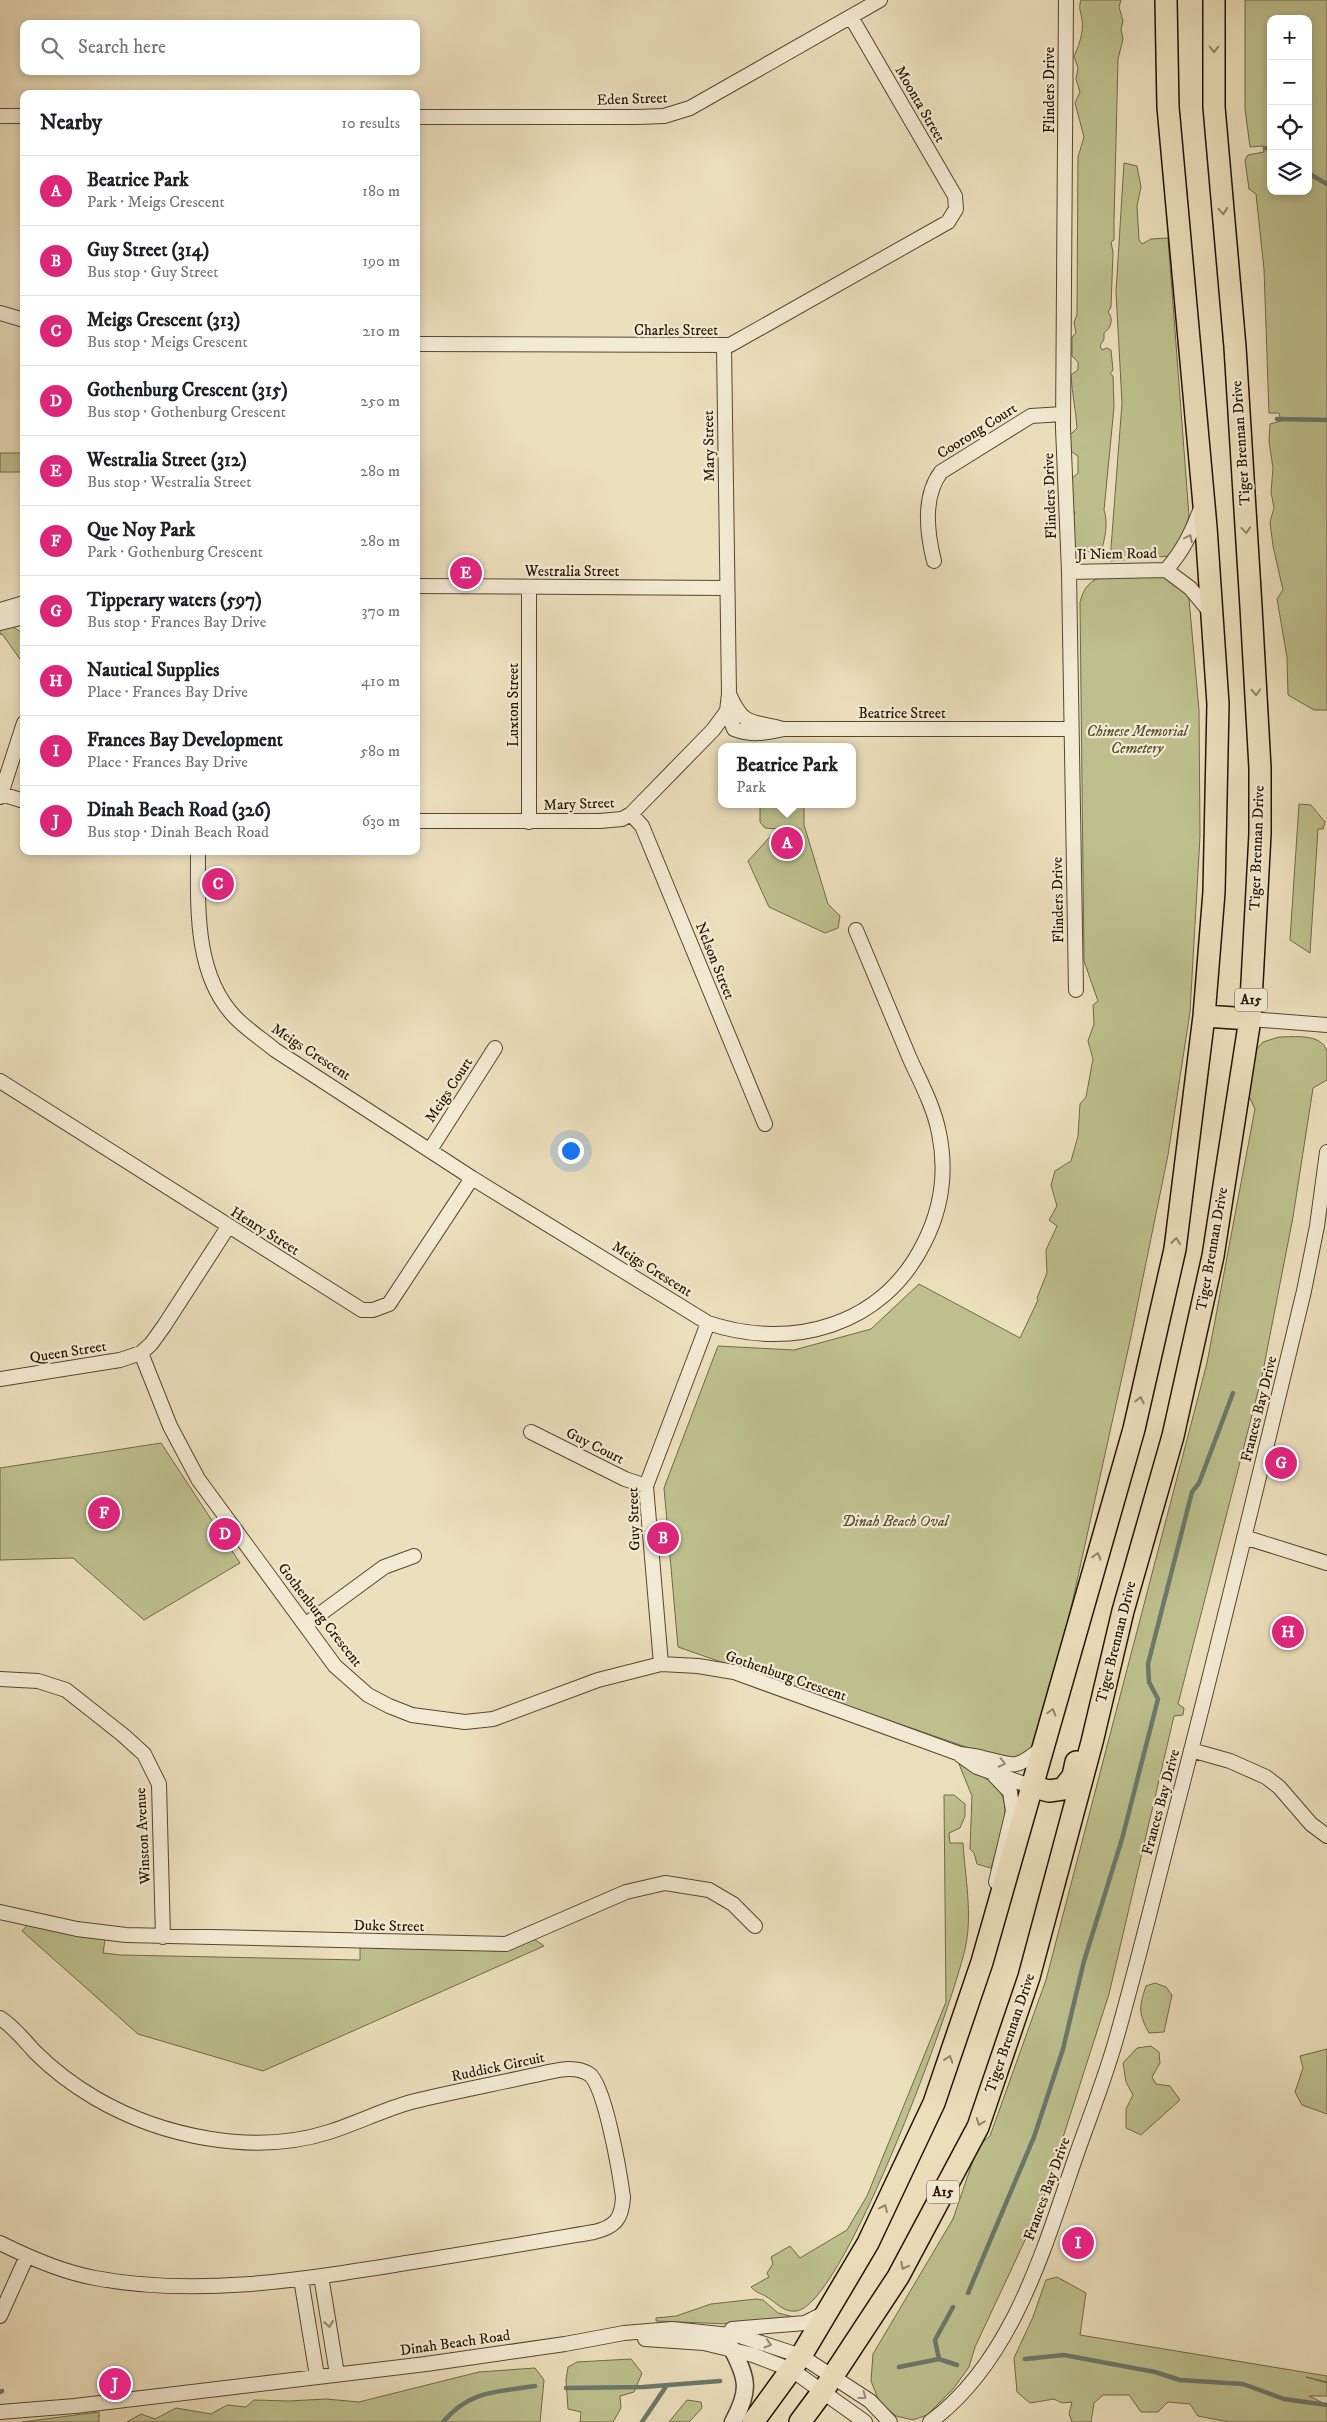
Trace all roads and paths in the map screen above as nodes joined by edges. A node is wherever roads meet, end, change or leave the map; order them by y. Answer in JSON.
{"nodes":[{"id":1,"x":880,"y":0,"type":"edge"},
{"id":2,"x":1066,"y":0,"type":"edge"},
{"id":3,"x":1166,"y":0,"type":"edge"},
{"id":4,"x":1214,"y":0,"type":"edge"},
{"id":5,"x":851,"y":17,"type":"junction"},
{"id":6,"x":0,"y":116,"type":"edge"},
{"id":7,"x":20,"y":116,"type":"edge"},
{"id":8,"x":420,"y":117,"type":"edge"},
{"id":9,"x":956,"y":209,"type":"joint"},
{"id":10,"x":0,"y":313,"type":"edge"},
{"id":11,"x":20,"y":319,"type":"edge"},
{"id":12,"x":420,"y":344,"type":"edge"},
{"id":13,"x":724,"y":347,"type":"junction"},
{"id":14,"x":1063,"y":414,"type":"junction"},
{"id":15,"x":1204,"y":502,"type":"junction"},
{"id":16,"x":934,"y":561,"type":"dead end"},
{"id":17,"x":1166,"y":570,"type":"junction"},
{"id":18,"x":1069,"y":572,"type":"junction"},
{"id":19,"x":420,"y":586,"type":"edge"},
{"id":20,"x":529,"y":588,"type":"junction"},
{"id":21,"x":727,"y":588,"type":"junction"},
{"id":22,"x":20,"y":604,"type":"edge"},
{"id":23,"x":0,"y":610,"type":"edge"},
{"id":24,"x":1211,"y":613,"type":"junction"},
{"id":25,"x":20,"y":617,"type":"edge"},
{"id":26,"x":0,"y":623,"type":"edge"},
{"id":27,"x":728,"y":722,"type":"junction"},
{"id":28,"x":1071,"y":729,"type":"junction"},
{"id":29,"x":20,"y":736,"type":"edge"},
{"id":30,"x":1,"y":795,"type":"edge"},
{"id":31,"x":20,"y":800,"type":"edge"},
{"id":32,"x":631,"y":814,"type":"junction"},
{"id":33,"x":420,"y":821,"type":"edge"},
{"id":34,"x":529,"y":822,"type":"junction"},
{"id":35,"x":198,"y":855,"type":"edge"},
{"id":36,"x":856,"y":930,"type":"dead end"},
{"id":37,"x":1076,"y":990,"type":"dead end"},
{"id":38,"x":1204,"y":1016,"type":"junction"},
{"id":39,"x":1250,"y":1019,"type":"junction"},
{"id":40,"x":1327,"y":1025,"type":"edge"},
{"id":41,"x":496,"y":1048,"type":"dead end"},
{"id":42,"x":0,"y":1081,"type":"edge"},
{"id":43,"x":765,"y":1124,"type":"dead end"},
{"id":44,"x":430,"y":1150,"type":"junction"},
{"id":45,"x":1327,"y":1152,"type":"edge"},
{"id":46,"x":472,"y":1178,"type":"junction"},
{"id":47,"x":228,"y":1227,"type":"junction"},
{"id":48,"x":708,"y":1323,"type":"junction"},
{"id":49,"x":140,"y":1353,"type":"junction"},
{"id":50,"x":0,"y":1379,"type":"edge"},
{"id":51,"x":531,"y":1432,"type":"dead end"},
{"id":52,"x":646,"y":1486,"type":"junction"},
{"id":53,"x":1244,"y":1536,"type":"junction"},
{"id":54,"x":414,"y":1556,"type":"dead end"},
{"id":55,"x":1327,"y":1563,"type":"edge"},
{"id":56,"x":1136,"y":1564,"type":"junction"},
{"id":57,"x":305,"y":1625,"type":"junction"},
{"id":58,"x":661,"y":1664,"type":"junction"},
{"id":59,"x":0,"y":1678,"type":"edge"},
{"id":60,"x":1041,"y":1749,"type":"junction"},
{"id":61,"x":1192,"y":1750,"type":"junction"},
{"id":62,"x":960,"y":1754,"type":"junction"},
{"id":63,"x":992,"y":1773,"type":"junction"},
{"id":64,"x":1030,"y":1786,"type":"junction"},
{"id":65,"x":1327,"y":1836,"type":"edge"},
{"id":66,"x":0,"y":1912,"type":"edge"},
{"id":67,"x":994,"y":1920,"type":"junction"},
{"id":68,"x":755,"y":1926,"type":"dead end"},
{"id":69,"x":163,"y":1937,"type":"junction"},
{"id":70,"x":0,"y":2018,"type":"edge"},
{"id":71,"x":0,"y":2243,"type":"edge"},
{"id":72,"x":27,"y":2256,"type":"junction"},
{"id":73,"x":321,"y":2276,"type":"junction"},
{"id":74,"x":301,"y":2279,"type":"junction"},
{"id":75,"x":828,"y":2312,"type":"junction"},
{"id":76,"x":0,"y":2316,"type":"edge"},
{"id":77,"x":691,"y":2330,"type":"junction"},
{"id":78,"x":599,"y":2338,"type":"junction"},
{"id":79,"x":732,"y":2349,"type":"junction"},
{"id":80,"x":797,"y":2363,"type":"junction"},
{"id":81,"x":337,"y":2374,"type":"junction"},
{"id":82,"x":317,"y":2376,"type":"junction"},
{"id":83,"x":828,"y":2383,"type":"junction"},
{"id":84,"x":0,"y":2412,"type":"edge"},
{"id":85,"x":733,"y":2422,"type":"edge"},
{"id":86,"x":753,"y":2422,"type":"edge"},
{"id":87,"x":800,"y":2422,"type":"edge"},
{"id":88,"x":865,"y":2422,"type":"edge"},
{"id":89,"x":890,"y":2422,"type":"edge"},
{"id":90,"x":930,"y":2422,"type":"edge"}],
"edges":[{"from":1,"to":5,"type":"street","name":"Eden Street"},
{"from":2,"to":14,"type":"street","name":"Flinders Drive"},
{"from":3,"to":15,"type":"main road"},
{"from":4,"to":39,"type":"main road","name":"Tiger Brennan Drive","number":"A15","one_way":true},
{"from":5,"to":8,"type":"street","name":"Eden Street"},
{"from":5,"to":9,"type":"street","name":"Moonta Street"},
{"from":6,"to":7,"type":"street"},
{"from":9,"to":13,"type":"street","name":"Charles Street"},
{"from":10,"to":11,"type":"street"},
{"from":12,"to":13,"type":"street","name":"Charles Street"},
{"from":13,"to":21,"type":"street","name":"Mary Street"},
{"from":14,"to":16,"type":"street","name":"Coorong Court"},
{"from":14,"to":18,"type":"street","name":"Flinders Drive"},
{"from":17,"to":15,"type":"street","name":"Ji Niem Road","one_way":true},
{"from":15,"to":24,"type":"main road"},
{"from":17,"to":18,"type":"street","name":"Ji Niem Road"},
{"from":17,"to":24,"type":"street","name":"Ji Niem Road"},
{"from":18,"to":28,"type":"street","name":"Flinders Drive"},
{"from":19,"to":20,"type":"street","name":"Westralia Street"},
{"from":20,"to":21,"type":"street","name":"Westralia Street"},
{"from":20,"to":34,"type":"street","name":"Luxton Street"},
{"from":21,"to":27,"type":"street","name":"Mary Street"},
{"from":22,"to":23,"type":"street"},
{"from":24,"to":38,"type":"main road"},
{"from":25,"to":26,"type":"street"},
{"from":27,"to":28,"type":"street","name":"Beatrice Street"},
{"from":27,"to":32,"type":"street","name":"Mary Street"},
{"from":28,"to":37,"type":"street","name":"Flinders Drive"},
{"from":29,"to":30,"type":"street"},
{"from":30,"to":31,"type":"street"},
{"from":32,"to":34,"type":"street","name":"Mary Street"},
{"from":32,"to":43,"type":"street","name":"Nelson Street"},
{"from":33,"to":34,"type":"street","name":"Mary Street"},
{"from":35,"to":44,"type":"street","name":"Meigs Crescent"},
{"from":36,"to":48,"type":"street","name":"Meigs Crescent"},
{"from":38,"to":39,"type":"main road"},
{"from":60,"to":38,"type":"main road","one_way":true},
{"from":39,"to":40,"type":"street"},
{"from":39,"to":56,"type":"main road","name":"Tiger Brennan Drive","number":"A15"},
{"from":41,"to":44,"type":"street","name":"Meigs Court"},
{"from":42,"to":47,"type":"street","name":"Henry Street"},
{"from":44,"to":46,"type":"street","name":"Meigs Crescent"},
{"from":45,"to":53,"type":"street","name":"Frances Bay Drive"},
{"from":46,"to":47,"type":"street","name":"Henry Street"},
{"from":46,"to":48,"type":"street","name":"Meigs Crescent"},
{"from":47,"to":49,"type":"street"},
{"from":48,"to":52,"type":"street","name":"Guy Street"},
{"from":49,"to":50,"type":"street","name":"Queen Street"},
{"from":49,"to":57,"type":"street","name":"Gothenburg Crescent"},
{"from":51,"to":52,"type":"street","name":"Guy Court"},
{"from":52,"to":58,"type":"street","name":"Guy Street"},
{"from":53,"to":55,"type":"street"},
{"from":53,"to":61,"type":"street","name":"Frances Bay Drive"},
{"from":54,"to":57,"type":"street"},
{"from":56,"to":64,"type":"main road"},
{"from":56,"to":83,"type":"main road","name":"Tiger Brennan Drive","number":"A15","one_way":true},
{"from":57,"to":58,"type":"street","name":"Gothenburg Crescent"},
{"from":58,"to":62,"type":"street","name":"Gothenburg Crescent"},
{"from":59,"to":69,"type":"street","name":"Winston Avenue"},
{"from":62,"to":60,"type":"street","name":"Gothenburg Crescent","one_way":true},
{"from":60,"to":64,"type":"main road"},
{"from":61,"to":65,"type":"street"},
{"from":61,"to":90,"type":"street","name":"Frances Bay Drive"},
{"from":62,"to":63,"type":"street","name":"Gothenburg Crescent"},
{"from":63,"to":64,"type":"street","name":"Gothenburg Crescent"},
{"from":63,"to":67,"type":"street"},
{"from":64,"to":67,"type":"main road"},
{"from":66,"to":69,"type":"street","name":"Duke Street"},
{"from":75,"to":67,"type":"main road","one_way":true},
{"from":68,"to":69,"type":"street","name":"Duke Street"},
{"from":70,"to":73,"type":"street","name":"Ruddick Circuit"},
{"from":71,"to":72,"type":"street","name":"Ruddick Circuit"},
{"from":72,"to":74,"type":"street","name":"Ruddick Circuit"},
{"from":72,"to":76,"type":"street"},
{"from":73,"to":74,"type":"street","name":"Ruddick Circuit"},
{"from":73,"to":81,"type":"street","one_way":true},
{"from":74,"to":82,"type":"street"},
{"from":75,"to":77,"type":"street"},
{"from":75,"to":80,"type":"main road"},
{"from":77,"to":78,"type":"street","name":"Dinah Beach Road"},
{"from":77,"to":80,"type":"street","name":"Dinah Beach Road","one_way":true},
{"from":78,"to":79,"type":"street"},
{"from":78,"to":81,"type":"street","name":"Dinah Beach Road"},
{"from":79,"to":80,"type":"street"},
{"from":79,"to":85,"type":"street"},
{"from":80,"to":83,"type":"street","name":"Dinah Beach Road"},
{"from":80,"to":86,"type":"main road"},
{"from":81,"to":82,"type":"street","name":"Dinah Beach Road"},
{"from":82,"to":84,"type":"street","name":"Dinah Beach Road"},
{"from":83,"to":87,"type":"main road","name":"Tiger Brennan Drive","number":"A15"},
{"from":83,"to":88,"type":"street","name":"Dinah Beach Road"},
{"from":83,"to":89,"type":"street","name":"Dinah Beach Road","one_way":true}]}
